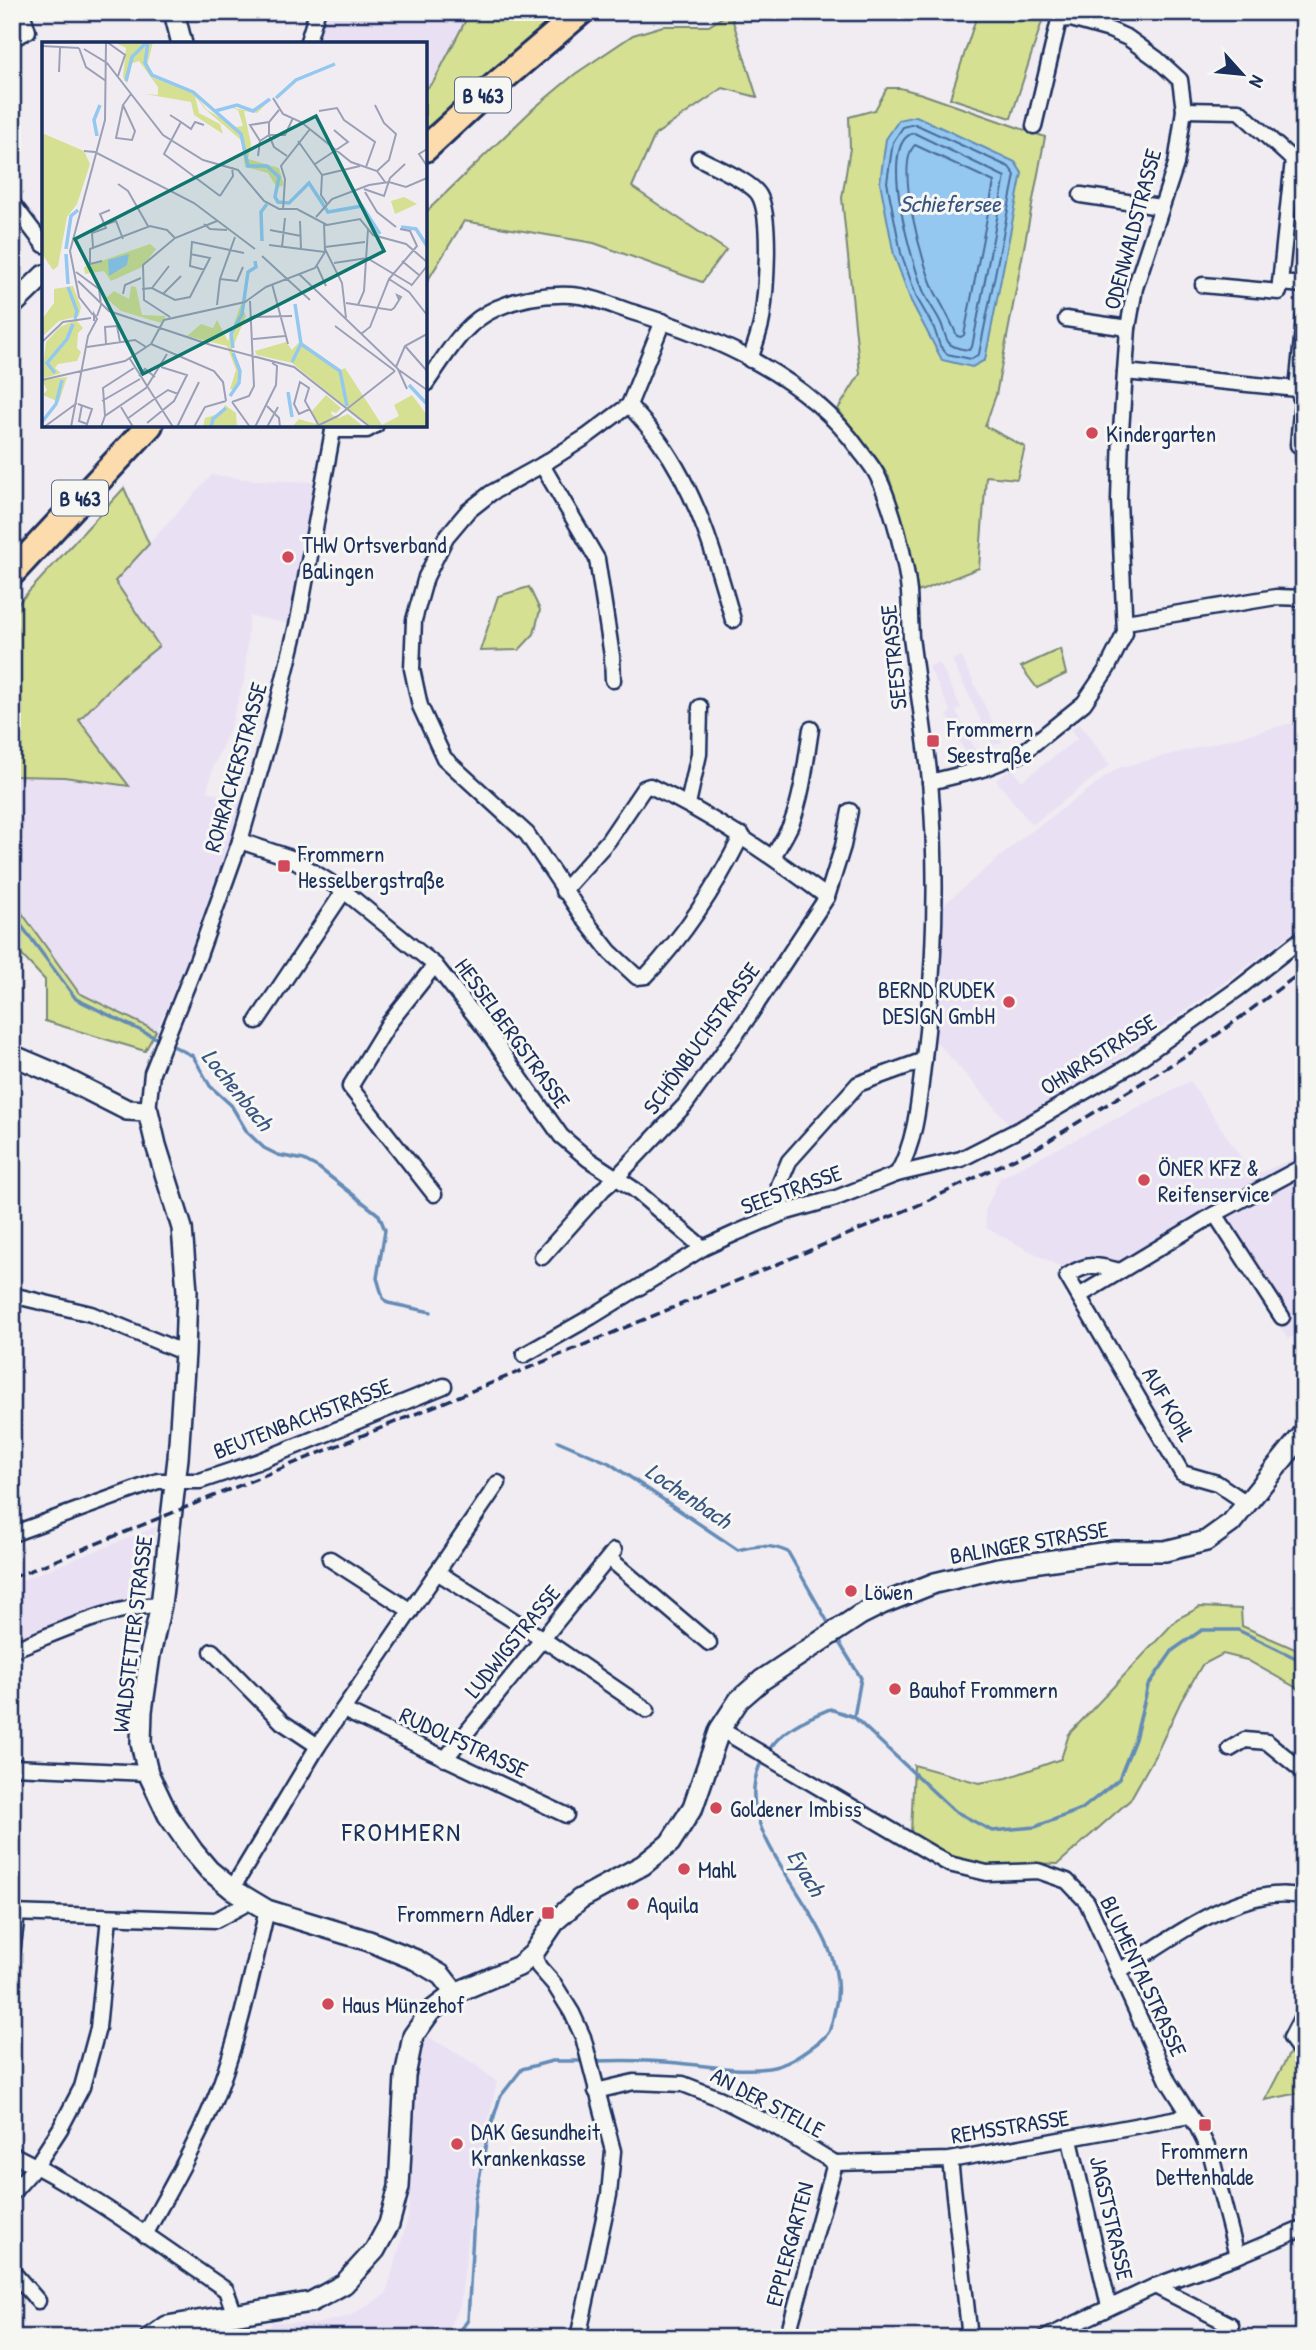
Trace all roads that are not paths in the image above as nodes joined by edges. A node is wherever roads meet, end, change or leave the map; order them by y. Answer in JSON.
{"nodes":[{"id":1,"x":22,"y":12,"type":"edge"},
{"id":2,"x":174,"y":12,"type":"edge"},
{"id":3,"x":317,"y":12,"type":"edge"},
{"id":4,"x":581,"y":12,"type":"edge"},
{"id":5,"x":597,"y":12,"type":"edge"},
{"id":6,"x":12,"y":38,"type":"edge"},
{"id":7,"x":182,"y":42,"type":"edge"},
{"id":8,"x":308,"y":42,"type":"edge"},
{"id":9,"x":542,"y":43,"type":"junction"},
{"id":10,"x":1184,"y":110,"type":"junction"},
{"id":11,"x":1034,"y":126,"type":"dead end"},
{"id":12,"x":427,"y":147,"type":"edge"},
{"id":13,"x":699,"y":158,"type":"dead end"},
{"id":14,"x":1081,"y":195,"type":"dead end"},
{"id":15,"x":12,"y":203,"type":"edge"},
{"id":16,"x":1160,"y":207,"type":"junction"},
{"id":17,"x":42,"y":242,"type":"edge"},
{"id":18,"x":42,"y":277,"type":"edge"},
{"id":19,"x":1280,"y":283,"type":"junction"},
{"id":20,"x":1203,"y":285,"type":"dead end"},
{"id":21,"x":1304,"y":285,"type":"edge"},
{"id":22,"x":12,"y":306,"type":"edge"},
{"id":23,"x":1066,"y":319,"type":"dead end"},
{"id":24,"x":1304,"y":319,"type":"edge"},
{"id":25,"x":663,"y":321,"type":"junction"},
{"id":26,"x":1128,"y":328,"type":"junction"},
{"id":27,"x":750,"y":360,"type":"junction"},
{"id":28,"x":1125,"y":372,"type":"junction"},
{"id":29,"x":427,"y":382,"type":"edge"},
{"id":30,"x":1297,"y":389,"type":"junction"},
{"id":31,"x":629,"y":405,"type":"junction"},
{"id":32,"x":148,"y":427,"type":"edge"},
{"id":33,"x":372,"y":427,"type":"edge"},
{"id":34,"x":333,"y":428,"type":"edge"},
{"id":35,"x":1298,"y":445,"type":"dead end"},
{"id":36,"x":542,"y":465,"type":"junction"},
{"id":37,"x":12,"y":573,"type":"edge"},
{"id":38,"x":1304,"y":598,"type":"edge"},
{"id":39,"x":733,"y":620,"type":"dead end"},
{"id":40,"x":1126,"y":622,"type":"junction"},
{"id":41,"x":613,"y":680,"type":"dead end"},
{"id":42,"x":700,"y":707,"type":"dead end"},
{"id":43,"x":811,"y":729,"type":"dead end"},
{"id":44,"x":930,"y":782,"type":"junction"},
{"id":45,"x":688,"y":804,"type":"junction"},
{"id":46,"x":850,"y":811,"type":"dead end"},
{"id":47,"x":742,"y":835,"type":"junction"},
{"id":48,"x":240,"y":841,"type":"junction"},
{"id":49,"x":773,"y":857,"type":"junction"},
{"id":50,"x":344,"y":891,"type":"junction"},
{"id":51,"x":563,"y":891,"type":"junction"},
{"id":52,"x":827,"y":897,"type":"junction"},
{"id":53,"x":1304,"y":937,"type":"edge"},
{"id":54,"x":435,"y":965,"type":"junction"},
{"id":55,"x":257,"y":1021,"type":"dead end"},
{"id":56,"x":924,"y":1060,"type":"junction"},
{"id":57,"x":14,"y":1061,"type":"edge"},
{"id":58,"x":148,"y":1111,"type":"junction"},
{"id":59,"x":1304,"y":1166,"type":"edge"},
{"id":60,"x":897,"y":1174,"type":"junction"},
{"id":61,"x":616,"y":1178,"type":"junction"},
{"id":62,"x":434,"y":1194,"type":"dead end"},
{"id":63,"x":783,"y":1213,"type":"junction"},
{"id":64,"x":1215,"y":1214,"type":"junction"},
{"id":65,"x":703,"y":1248,"type":"junction"},
{"id":66,"x":542,"y":1257,"type":"dead end"},
{"id":67,"x":1120,"y":1271,"type":"junction"},
{"id":68,"x":12,"y":1295,"type":"edge"},
{"id":69,"x":1079,"y":1296,"type":"junction"},
{"id":70,"x":1282,"y":1317,"type":"dead end"},
{"id":71,"x":185,"y":1353,"type":"junction"},
{"id":72,"x":524,"y":1355,"type":"dead end"},
{"id":73,"x":444,"y":1387,"type":"dead end"},
{"id":74,"x":1304,"y":1433,"type":"edge"},
{"id":75,"x":175,"y":1482,"type":"junction"},
{"id":76,"x":498,"y":1483,"type":"dead end"},
{"id":77,"x":1248,"y":1504,"type":"junction"},
{"id":78,"x":12,"y":1534,"type":"edge"},
{"id":79,"x":330,"y":1559,"type":"dead end"},
{"id":80,"x":438,"y":1572,"type":"junction"},
{"id":81,"x":162,"y":1605,"type":"junction"},
{"id":82,"x":411,"y":1611,"type":"junction"},
{"id":83,"x":543,"y":1639,"type":"junction"},
{"id":84,"x":709,"y":1643,"type":"dead end"},
{"id":85,"x":12,"y":1650,"type":"edge"},
{"id":86,"x":212,"y":1651,"type":"dead end"},
{"id":87,"x":343,"y":1710,"type":"junction"},
{"id":88,"x":647,"y":1710,"type":"dead end"},
{"id":89,"x":725,"y":1733,"type":"junction"},
{"id":90,"x":318,"y":1746,"type":"junction"},
{"id":91,"x":1230,"y":1749,"type":"dead end"},
{"id":92,"x":445,"y":1759,"type":"junction"},
{"id":93,"x":12,"y":1767,"type":"edge"},
{"id":94,"x":1304,"y":1772,"type":"edge"},
{"id":95,"x":148,"y":1773,"type":"junction"},
{"id":96,"x":566,"y":1815,"type":"dead end"},
{"id":97,"x":232,"y":1889,"type":"junction"},
{"id":98,"x":1304,"y":1897,"type":"edge"},
{"id":99,"x":259,"y":1905,"type":"junction"},
{"id":100,"x":15,"y":1913,"type":"edge"},
{"id":101,"x":109,"y":1917,"type":"junction"},
{"id":102,"x":12,"y":1954,"type":"edge"},
{"id":103,"x":533,"y":1954,"type":"junction"},
{"id":104,"x":1119,"y":1971,"type":"junction"},
{"id":105,"x":455,"y":1993,"type":"junction"},
{"id":106,"x":1304,"y":2013,"type":"edge"},
{"id":107,"x":1304,"y":2056,"type":"edge"},
{"id":108,"x":595,"y":2086,"type":"junction"},
{"id":109,"x":1189,"y":2116,"type":"junction"},
{"id":110,"x":1070,"y":2140,"type":"junction"},
{"id":111,"x":12,"y":2154,"type":"edge"},
{"id":112,"x":950,"y":2160,"type":"junction"},
{"id":113,"x":835,"y":2163,"type":"junction"},
{"id":114,"x":36,"y":2165,"type":"junction"},
{"id":115,"x":12,"y":2193,"type":"edge"},
{"id":116,"x":1304,"y":2228,"type":"edge"},
{"id":117,"x":145,"y":2235,"type":"junction"},
{"id":118,"x":1237,"y":2256,"type":"junction"},
{"id":119,"x":12,"y":2271,"type":"edge"},
{"id":120,"x":1155,"y":2286,"type":"junction"},
{"id":121,"x":38,"y":2301,"type":"dead end"},
{"id":122,"x":1109,"y":2306,"type":"junction"},
{"id":123,"x":234,"y":2315,"type":"junction"},
{"id":124,"x":1231,"y":2325,"type":"dead end"},
{"id":125,"x":150,"y":2338,"type":"edge"},
{"id":126,"x":578,"y":2338,"type":"edge"},
{"id":127,"x":787,"y":2338,"type":"edge"},
{"id":128,"x":970,"y":2338,"type":"edge"},
{"id":129,"x":1045,"y":2338,"type":"edge"}],
"edges":[{"from":1,"to":6,"type":"street"},
{"from":2,"to":7,"type":"main road"},
{"from":3,"to":8,"type":"street"},
{"from":4,"to":9,"type":"highway","number":"B 463"},
{"from":5,"to":9,"type":"highway","number":"B 463"},
{"from":9,"to":12,"type":"highway","number":"B 463"},
{"from":10,"to":11,"type":"street","name":"ODENWALDSTRASSE"},
{"from":10,"to":16,"type":"street","name":"ODENWALDSTRASSE"},
{"from":10,"to":19,"type":"street"},
{"from":13,"to":27,"type":"street"},
{"from":14,"to":16,"type":"street"},
{"from":15,"to":17,"type":"street"},
{"from":16,"to":26,"type":"street","name":"ODENWALDSTRASSE"},
{"from":18,"to":22,"type":"main road"},
{"from":19,"to":20,"type":"street"},
{"from":19,"to":21,"type":"street"},
{"from":23,"to":26,"type":"street"},
{"from":24,"to":30,"type":"street"},
{"from":25,"to":27,"type":"street","name":"SEESTRASSE"},
{"from":25,"to":29,"type":"street","name":"SEESTRASSE"},
{"from":25,"to":31,"type":"street"},
{"from":26,"to":28,"type":"street","name":"ODENWALDSTRASSE"},
{"from":27,"to":44,"type":"street","name":"SEESTRASSE"},
{"from":28,"to":30,"type":"street"},
{"from":28,"to":40,"type":"street","name":"ODENWALDSTRASSE"},
{"from":30,"to":35,"type":"street"},
{"from":31,"to":36,"type":"street"},
{"from":31,"to":39,"type":"street"},
{"from":32,"to":37,"type":"highway","number":"B 463"},
{"from":33,"to":34,"type":"street"},
{"from":34,"to":48,"type":"street","name":"ROHRACKERSTRASSE"},
{"from":36,"to":41,"type":"street"},
{"from":36,"to":51,"type":"street"},
{"from":38,"to":40,"type":"street"},
{"from":40,"to":44,"type":"street","name":"ODENWALDSTRASSE"},
{"from":42,"to":45,"type":"street"},
{"from":43,"to":49,"type":"street"},
{"from":44,"to":56,"type":"street","name":"SEESTRASSE"},
{"from":45,"to":47,"type":"street"},
{"from":45,"to":51,"type":"street"},
{"from":46,"to":52,"type":"street","name":"SCHÖNBUCHSTRASSE"},
{"from":47,"to":49,"type":"street"},
{"from":47,"to":51,"type":"street"},
{"from":48,"to":50,"type":"street","name":"HESSELBERGSTRASSE"},
{"from":48,"to":58,"type":"street","name":"ROHRACKERSTRASSE"},
{"from":49,"to":52,"type":"street"},
{"from":50,"to":54,"type":"street","name":"HESSELBERGSTRASSE"},
{"from":50,"to":55,"type":"street"},
{"from":52,"to":61,"type":"street","name":"SCHÖNBUCHSTRASSE"},
{"from":53,"to":60,"type":"street","name":"OHNRASTRASSE"},
{"from":54,"to":61,"type":"street","name":"HESSELBERGSTRASSE"},
{"from":54,"to":62,"type":"street"},
{"from":56,"to":60,"type":"street","name":"SEESTRASSE"},
{"from":56,"to":63,"type":"street"},
{"from":57,"to":58,"type":"main road"},
{"from":58,"to":71,"type":"main road","name":"WALDSTETTER STRASSE"},
{"from":59,"to":64,"type":"street"},
{"from":60,"to":63,"type":"street","name":"SEESTRASSE"},
{"from":61,"to":65,"type":"street","name":"HESSELBERGSTRASSE"},
{"from":61,"to":66,"type":"street","name":"SCHÖNBUCHSTRASSE"},
{"from":63,"to":65,"type":"street","name":"SEESTRASSE"},
{"from":64,"to":67,"type":"street"},
{"from":64,"to":70,"type":"street"},
{"from":65,"to":72,"type":"street"},
{"from":67,"to":69,"type":"street"},
{"from":67,"to":69,"type":"street"},
{"from":68,"to":71,"type":"street"},
{"from":69,"to":77,"type":"street","name":"AUF KOHL"},
{"from":71,"to":75,"type":"main road","name":"WALDSTETTER STRASSE"},
{"from":73,"to":75,"type":"street","name":"BEUTENBACHSTRASSE"},
{"from":74,"to":77,"type":"main road","name":"BALINGER STRASSE"},
{"from":75,"to":78,"type":"street","name":"BEUTENBACHSTRASSE"},
{"from":75,"to":81,"type":"main road","name":"WALDSTETTER STRASSE"},
{"from":76,"to":80,"type":"street"},
{"from":77,"to":89,"type":"main road","name":"BALINGER STRASSE"},
{"from":79,"to":82,"type":"street"},
{"from":80,"to":82,"type":"street"},
{"from":80,"to":83,"type":"street"},
{"from":81,"to":85,"type":"street"},
{"from":81,"to":95,"type":"main road","name":"WALDSTETTER STRASSE"},
{"from":82,"to":87,"type":"street"},
{"from":83,"to":84,"type":"street","name":"LUDWIGSTRASSE"},
{"from":83,"to":88,"type":"street"},
{"from":83,"to":92,"type":"street","name":"LUDWIGSTRASSE"},
{"from":86,"to":90,"type":"street"},
{"from":87,"to":90,"type":"street"},
{"from":87,"to":92,"type":"street","name":"RUDOLFSTRASSE"},
{"from":89,"to":103,"type":"main road","name":"BALINGER STRASSE"},
{"from":89,"to":104,"type":"street","name":"BLUMENTALSTRASSE"},
{"from":90,"to":97,"type":"street"},
{"from":91,"to":94,"type":"street"},
{"from":92,"to":96,"type":"street","name":"RUDOLFSTRASSE"},
{"from":93,"to":95,"type":"street"},
{"from":95,"to":97,"type":"main road","name":"WALDSTETTER STRASSE"},
{"from":97,"to":99,"type":"main road","name":"WALDSTETTER STRASSE"},
{"from":98,"to":104,"type":"street"},
{"from":99,"to":101,"type":"street"},
{"from":99,"to":105,"type":"main road","name":"WALDSTETTER STRASSE"},
{"from":99,"to":117,"type":"street"},
{"from":100,"to":101,"type":"street"},
{"from":100,"to":102,"type":"street"},
{"from":101,"to":114,"type":"street"},
{"from":103,"to":105,"type":"main road","name":"BALINGER STRASSE"},
{"from":103,"to":108,"type":"street"},
{"from":104,"to":109,"type":"street","name":"BLUMENTALSTRASSE"},
{"from":105,"to":123,"type":"main road","name":"BALINGER STRASSE"},
{"from":106,"to":107,"type":"street"},
{"from":108,"to":113,"type":"street","name":"AN DER STELLE"},
{"from":108,"to":126,"type":"street"},
{"from":109,"to":110,"type":"street","name":"REMSSTRASSE"},
{"from":109,"to":118,"type":"street","name":"BLUMENTALSTRASSE"},
{"from":110,"to":112,"type":"street","name":"REMSSTRASSE"},
{"from":110,"to":122,"type":"street","name":"JAGSTSTRASSE"},
{"from":111,"to":114,"type":"street"},
{"from":112,"to":113,"type":"street","name":"REMSSTRASSE"},
{"from":112,"to":128,"type":"street"},
{"from":113,"to":127,"type":"street","name":"EPPLERGARTEN"},
{"from":114,"to":115,"type":"street"},
{"from":114,"to":117,"type":"street"},
{"from":116,"to":118,"type":"street"},
{"from":117,"to":123,"type":"street"},
{"from":118,"to":120,"type":"street"},
{"from":119,"to":121,"type":"street"},
{"from":120,"to":122,"type":"street"},
{"from":120,"to":124,"type":"street"},
{"from":122,"to":129,"type":"street"},
{"from":123,"to":125,"type":"main road","name":"BALINGER STRASSE"}]}
